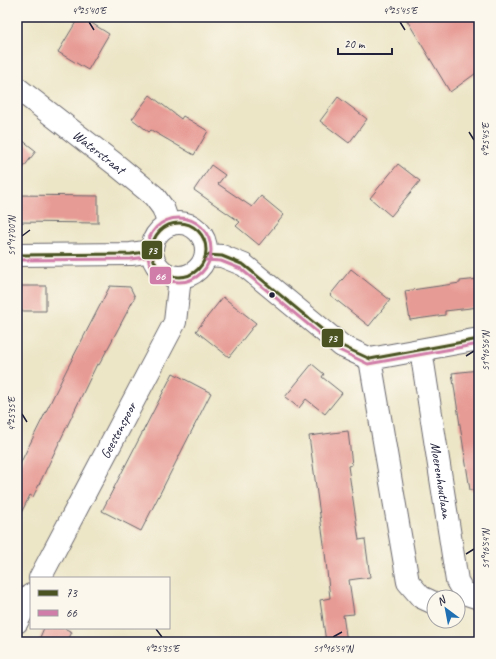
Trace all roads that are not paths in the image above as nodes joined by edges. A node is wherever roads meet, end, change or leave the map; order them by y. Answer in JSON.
{"nodes":[{"id":1,"x":17,"y":88,"type":"edge"},
{"id":2,"x":169,"y":225,"type":"junction"},
{"id":3,"x":152,"y":252,"type":"junction"},
{"id":4,"x":17,"y":254,"type":"edge"},
{"id":5,"x":206,"y":255,"type":"junction"},
{"id":6,"x":180,"y":277,"type":"junction"},
{"id":7,"x":479,"y":339,"type":"edge"},
{"id":8,"x":421,"y":350,"type":"junction"},
{"id":9,"x":370,"y":359,"type":"junction"},
{"id":10,"x":41,"y":577,"type":"edge"},
{"id":11,"x":30,"y":597,"type":"edge"},
{"id":12,"x":479,"y":599,"type":"edge"},
{"id":13,"x":426,"y":600,"type":"edge"},
{"id":14,"x":466,"y":601,"type":"edge"},
{"id":15,"x":17,"y":622,"type":"edge"}],
"edges":[{"from":1,"to":2,"type":"street","name":"Waterstraat"},
{"from":2,"to":3,"type":"street"},
{"from":2,"to":5,"type":"street"},
{"from":3,"to":4,"type":"street"},
{"from":3,"to":6,"type":"street"},
{"from":5,"to":6,"type":"street"},
{"from":5,"to":9,"type":"street"},
{"from":6,"to":10,"type":"street","name":"Geestenspoor"},
{"from":7,"to":8,"type":"street"},
{"from":8,"to":9,"type":"street"},
{"from":8,"to":12,"type":"street","name":"Moerenhoutlaan"},
{"from":9,"to":13,"type":"street"},
{"from":11,"to":15,"type":"street"},
{"from":12,"to":14,"type":"street","name":"Moerenhoutlaan"}]}
